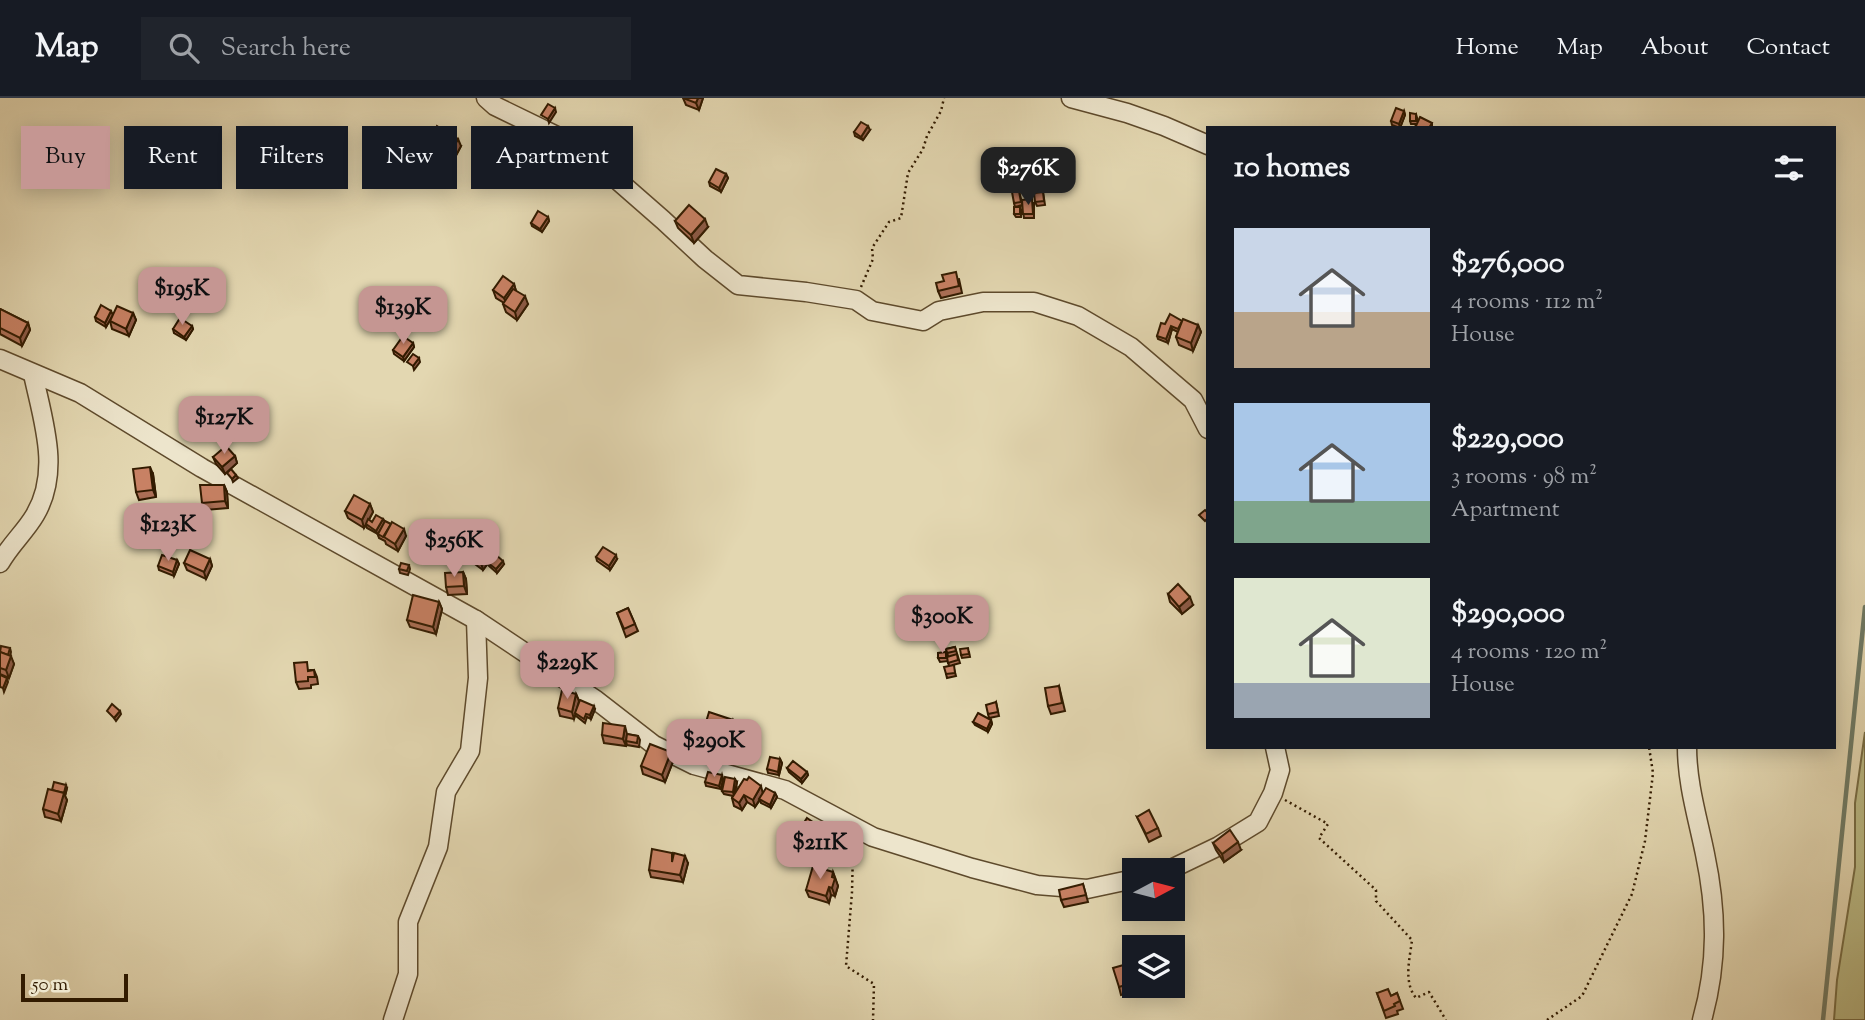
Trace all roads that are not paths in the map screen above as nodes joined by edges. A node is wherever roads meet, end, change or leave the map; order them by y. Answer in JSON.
{"nodes":[{"id":1,"x":486,"y":98,"type":"edge"},
{"id":2,"x":1071,"y":98,"type":"edge"},
{"id":3,"x":1206,"y":144,"type":"edge"},
{"id":4,"x":0,"y":359,"type":"edge"},
{"id":5,"x":33,"y":374,"type":"junction"},
{"id":6,"x":1206,"y":425,"type":"edge"},
{"id":7,"x":0,"y":563,"type":"edge"},
{"id":8,"x":475,"y":620,"type":"junction"},
{"id":9,"x":1275,"y":749,"type":"edge"},
{"id":10,"x":1687,"y":749,"type":"edge"},
{"id":11,"x":1185,"y":862,"type":"edge"},
{"id":12,"x":1122,"y":882,"type":"edge"},
{"id":13,"x":393,"y":1020,"type":"edge"},
{"id":14,"x":1702,"y":1020,"type":"edge"}],
"edges":[{"from":1,"to":6,"type":"street"},
{"from":2,"to":3,"type":"street"},
{"from":4,"to":5,"type":"street"},
{"from":5,"to":7,"type":"street"},
{"from":5,"to":8,"type":"street"},
{"from":8,"to":12,"type":"street"},
{"from":8,"to":13,"type":"street"},
{"from":9,"to":11,"type":"street"},
{"from":10,"to":14,"type":"street"}]}
